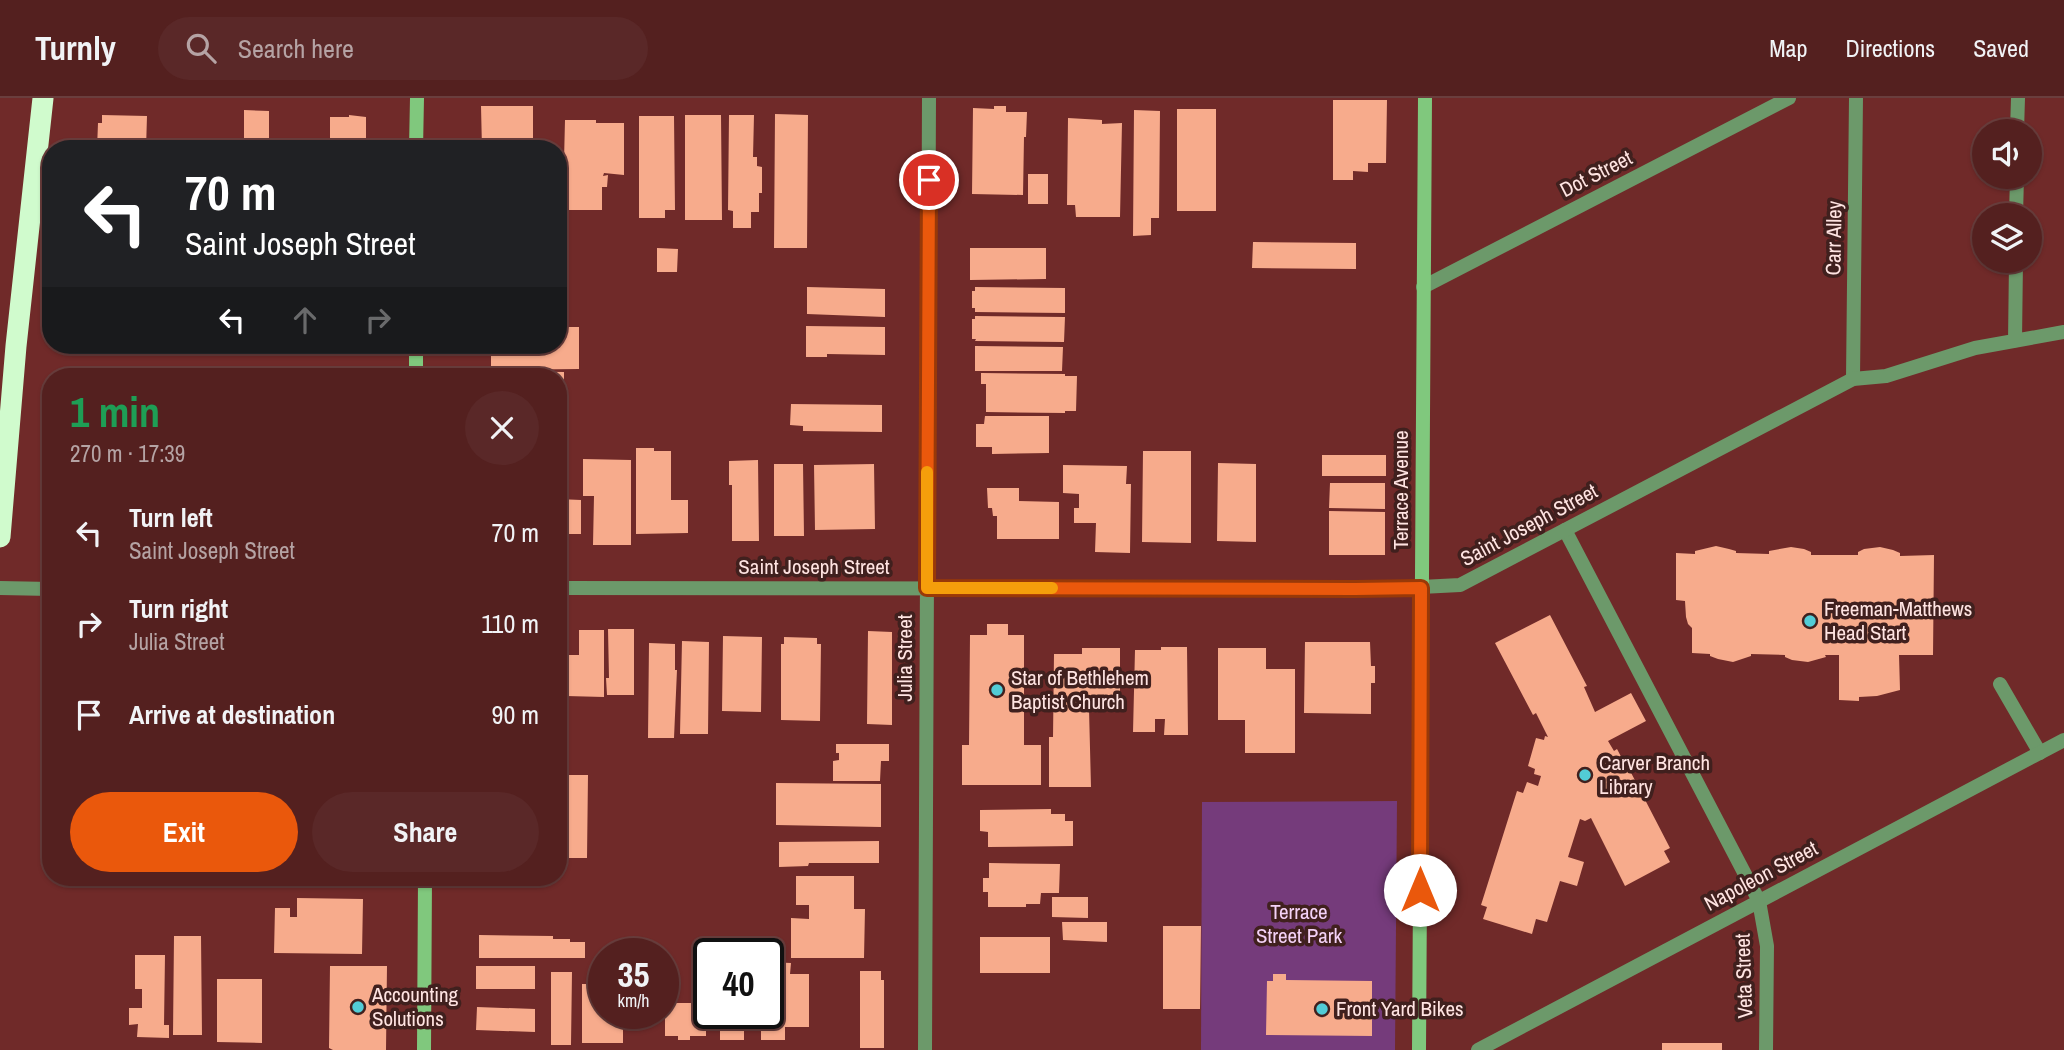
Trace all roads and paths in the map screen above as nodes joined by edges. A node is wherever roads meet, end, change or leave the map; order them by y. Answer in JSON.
{"nodes":[{"id":1,"x":43,"y":98,"type":"edge"},
{"id":2,"x":417,"y":98,"type":"edge"},
{"id":3,"x":929,"y":98,"type":"edge"},
{"id":4,"x":1425,"y":98,"type":"edge"},
{"id":5,"x":1789,"y":98,"type":"edge"},
{"id":6,"x":1856,"y":98,"type":"edge"},
{"id":7,"x":2018,"y":98,"type":"edge"},
{"id":8,"x":2017,"y":119,"type":"edge"},
{"id":9,"x":416,"y":140,"type":"edge"},
{"id":10,"x":2016,"y":273,"type":"edge"},
{"id":11,"x":1423,"y":287,"type":"junction"},
{"id":12,"x":2064,"y":332,"type":"edge"},
{"id":13,"x":2015,"y":341,"type":"junction"},
{"id":14,"x":1853,"y":379,"type":"junction"},
{"id":15,"x":1565,"y":530,"type":"junction"},
{"id":16,"x":0,"y":537,"type":"edge"},
{"id":17,"x":0,"y":588,"type":"edge"},
{"id":18,"x":567,"y":588,"type":"edge"},
{"id":19,"x":927,"y":588,"type":"junction"},
{"id":20,"x":1421,"y":588,"type":"junction"},
{"id":21,"x":42,"y":589,"type":"edge"},
{"id":22,"x":2000,"y":684,"type":"dead end"},
{"id":23,"x":2064,"y":740,"type":"edge"},
{"id":24,"x":2040,"y":753,"type":"junction"},
{"id":25,"x":425,"y":886,"type":"edge"},
{"id":26,"x":1759,"y":901,"type":"junction"},
{"id":27,"x":424,"y":1050,"type":"edge"},
{"id":28,"x":925,"y":1050,"type":"edge"},
{"id":29,"x":1419,"y":1050,"type":"edge"},
{"id":30,"x":1479,"y":1050,"type":"edge"},
{"id":31,"x":1766,"y":1050,"type":"edge"}],
"edges":[{"from":1,"to":16,"type":"highway"},
{"from":2,"to":9,"type":"street"},
{"from":3,"to":19,"type":"street","name":"Julia Street"},
{"from":4,"to":11,"type":"street","name":"Terrace Avenue"},
{"from":5,"to":11,"type":"street","name":"Dot Street"},
{"from":6,"to":14,"type":"street","name":"Carr Alley"},
{"from":7,"to":8,"type":"street"},
{"from":10,"to":13,"type":"street"},
{"from":11,"to":20,"type":"street","name":"Terrace Avenue"},
{"from":12,"to":13,"type":"street","name":"Saint Joseph Street"},
{"from":13,"to":14,"type":"street","name":"Saint Joseph Street"},
{"from":14,"to":15,"type":"street","name":"Saint Joseph Street"},
{"from":15,"to":20,"type":"street","name":"Saint Joseph Street"},
{"from":15,"to":26,"type":"street","name":"Veta Street"},
{"from":17,"to":21,"type":"street"},
{"from":18,"to":19,"type":"street","name":"Saint Joseph Street"},
{"from":19,"to":20,"type":"street","name":"Saint Joseph Street"},
{"from":19,"to":28,"type":"street","name":"Julia Street"},
{"from":20,"to":29,"type":"street","name":"Terrace Avenue"},
{"from":22,"to":24,"type":"street"},
{"from":23,"to":24,"type":"street","name":"Napoleon Street"},
{"from":24,"to":26,"type":"street","name":"Napoleon Street"},
{"from":25,"to":27,"type":"street"},
{"from":26,"to":30,"type":"street","name":"Napoleon Street"},
{"from":26,"to":31,"type":"street","name":"Veta Street"}]}
